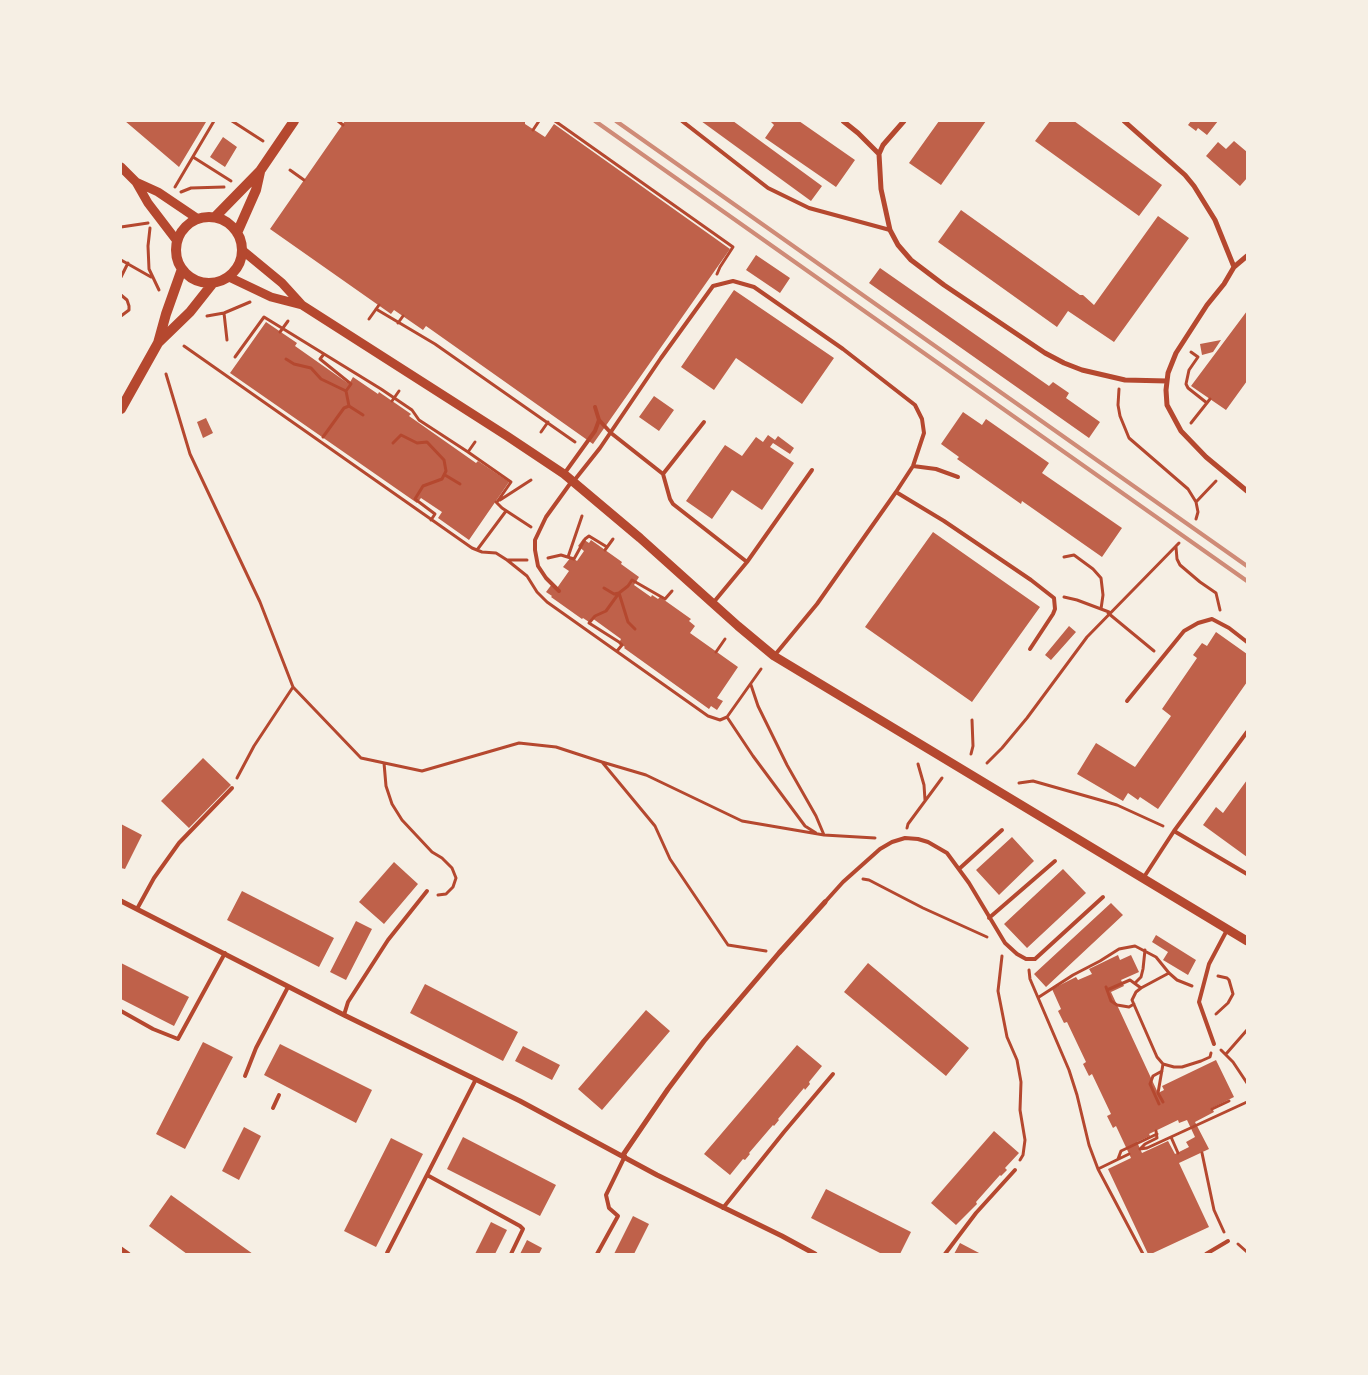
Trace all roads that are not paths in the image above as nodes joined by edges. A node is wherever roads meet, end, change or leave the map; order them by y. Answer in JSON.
{"nodes":[{"id":1,"x":294,"y":121,"type":"edge"},
{"id":2,"x":682,"y":121,"type":"edge"},
{"id":3,"x":843,"y":121,"type":"edge"},
{"id":4,"x":904,"y":121,"type":"edge"},
{"id":5,"x":1124,"y":121,"type":"edge"},
{"id":6,"x":879,"y":154,"type":"junction"},
{"id":7,"x":121,"y":167,"type":"edge"},
{"id":8,"x":260,"y":171,"type":"junction"},
{"id":9,"x":136,"y":182,"type":"junction"},
{"id":10,"x":215,"y":218,"type":"junction"},
{"id":11,"x":198,"y":219,"type":"junction"},
{"id":12,"x":890,"y":230,"type":"junction"},
{"id":13,"x":238,"y":233,"type":"junction"},
{"id":14,"x":177,"y":241,"type":"junction"},
{"id":15,"x":242,"y":250,"type":"junction"},
{"id":16,"x":1247,"y":256,"type":"edge"},
{"id":17,"x":1234,"y":267,"type":"junction"},
{"id":18,"x":182,"y":269,"type":"junction"},
{"id":19,"x":229,"y":277,"type":"junction"},
{"id":20,"x":213,"y":283,"type":"junction"},
{"id":21,"x":302,"y":304,"type":"junction"},
{"id":22,"x":158,"y":344,"type":"junction"},
{"id":23,"x":1167,"y":381,"type":"junction"},
{"id":24,"x":595,"y":407,"type":"dead end"},
{"id":25,"x":121,"y":409,"type":"edge"},
{"id":26,"x":599,"y":420,"type":"junction"},
{"id":27,"x":704,"y":422,"type":"dead end"},
{"id":28,"x":611,"y":433,"type":"junction"},
{"id":29,"x":913,"y":466,"type":"junction"},
{"id":30,"x":812,"y":470,"type":"dead end"},
{"id":31,"x":564,"y":474,"type":"junction"},
{"id":32,"x":663,"y":474,"type":"junction"},
{"id":33,"x":958,"y":478,"type":"dead end"},
{"id":34,"x":573,"y":481,"type":"junction"},
{"id":35,"x":1247,"y":491,"type":"edge"},
{"id":36,"x":896,"y":492,"type":"junction"},
{"id":37,"x":746,"y":562,"type":"junction"},
{"id":38,"x":559,"y":591,"type":"dead end"},
{"id":39,"x":713,"y":603,"type":"junction"},
{"id":40,"x":1247,"y":642,"type":"edge"},
{"id":41,"x":1030,"y":649,"type":"dead end"},
{"id":42,"x":774,"y":656,"type":"junction"},
{"id":43,"x":1127,"y":701,"type":"dead end"},
{"id":44,"x":1247,"y":732,"type":"edge"},
{"id":45,"x":232,"y":788,"type":"dead end"},
{"id":46,"x":1002,"y":830,"type":"dead end"},
{"id":47,"x":1174,"y":830,"type":"junction"},
{"id":48,"x":1054,"y":861,"type":"dead end"},
{"id":49,"x":959,"y":869,"type":"junction"},
{"id":50,"x":1247,"y":874,"type":"edge"},
{"id":51,"x":1142,"y":879,"type":"junction"},
{"id":52,"x":427,"y":892,"type":"road end"},
{"id":53,"x":1103,"y":897,"type":"dead end"},
{"id":54,"x":121,"y":901,"type":"edge"},
{"id":55,"x":825,"y":902,"type":"joint"},
{"id":56,"x":137,"y":909,"type":"junction"},
{"id":57,"x":989,"y":918,"type":"junction"},
{"id":58,"x":1227,"y":930,"type":"junction"},
{"id":59,"x":1247,"y":942,"type":"edge"},
{"id":60,"x":225,"y":953,"type":"junction"},
{"id":61,"x":288,"y":987,"type":"junction"},
{"id":62,"x":121,"y":1011,"type":"edge"},
{"id":63,"x":344,"y":1015,"type":"junction"},
{"id":64,"x":1214,"y":1044,"type":"road end"},
{"id":65,"x":833,"y":1074,"type":"dead end"},
{"id":66,"x":245,"y":1076,"type":"dead end"},
{"id":67,"x":475,"y":1081,"type":"junction"},
{"id":68,"x":279,"y":1095,"type":"dead end"},
{"id":69,"x":273,"y":1108,"type":"dead end"},
{"id":70,"x":624,"y":1156,"type":"junction"},
{"id":71,"x":1015,"y":1170,"type":"road end"},
{"id":72,"x":428,"y":1175,"type":"junction"},
{"id":73,"x":723,"y":1208,"type":"junction"},
{"id":74,"x":1228,"y":1241,"type":"road end"},
{"id":75,"x":121,"y":1248,"type":"edge"},
{"id":76,"x":387,"y":1253,"type":"edge"},
{"id":77,"x":128,"y":1254,"type":"edge"},
{"id":78,"x":511,"y":1254,"type":"edge"},
{"id":79,"x":597,"y":1254,"type":"edge"},
{"id":80,"x":815,"y":1254,"type":"edge"},
{"id":81,"x":945,"y":1254,"type":"edge"},
{"id":82,"x":1206,"y":1254,"type":"edge"}],
"edges":[{"from":1,"to":8,"type":"main road"},
{"from":2,"to":12,"type":"lane"},
{"from":3,"to":6,"type":"street"},
{"from":4,"to":6,"type":"street"},
{"from":5,"to":17,"type":"street"},
{"from":6,"to":12,"type":"street"},
{"from":7,"to":9,"type":"street"},
{"from":8,"to":10,"type":"main road"},
{"from":8,"to":13,"type":"main road"},
{"from":9,"to":11,"type":"street"},
{"from":9,"to":14,"type":"street"},
{"from":10,"to":11,"type":"main road"},
{"from":10,"to":13,"type":"main road"},
{"from":11,"to":14,"type":"main road"},
{"from":12,"to":23,"type":"street"},
{"from":13,"to":15,"type":"main road"},
{"from":14,"to":18,"type":"main road"},
{"from":15,"to":19,"type":"main road"},
{"from":15,"to":21,"type":"street"},
{"from":16,"to":17,"type":"street"},
{"from":17,"to":23,"type":"street"},
{"from":18,"to":20,"type":"main road"},
{"from":18,"to":22,"type":"main road"},
{"from":19,"to":20,"type":"main road"},
{"from":19,"to":21,"type":"street"},
{"from":20,"to":22,"type":"main road"},
{"from":21,"to":31,"type":"street"},
{"from":22,"to":25,"type":"main road"},
{"from":23,"to":35,"type":"street"},
{"from":24,"to":26,"type":"lane"},
{"from":26,"to":28,"type":"lane"},
{"from":26,"to":31,"type":"lane"},
{"from":27,"to":32,"type":"lane"},
{"from":28,"to":29,"type":"lane"},
{"from":28,"to":32,"type":"lane"},
{"from":28,"to":34,"type":"lane"},
{"from":29,"to":33,"type":"lane"},
{"from":29,"to":36,"type":"lane"},
{"from":30,"to":37,"type":"lane"},
{"from":31,"to":34,"type":"street"},
{"from":32,"to":37,"type":"lane"},
{"from":34,"to":38,"type":"lane"},
{"from":34,"to":39,"type":"street"},
{"from":36,"to":41,"type":"lane"},
{"from":36,"to":42,"type":"lane"},
{"from":37,"to":39,"type":"lane"},
{"from":39,"to":42,"type":"street"},
{"from":40,"to":43,"type":"lane"},
{"from":42,"to":51,"type":"street"},
{"from":44,"to":47,"type":"lane"},
{"from":45,"to":56,"type":"lane"},
{"from":46,"to":49,"type":"lane"},
{"from":47,"to":50,"type":"lane"},
{"from":47,"to":51,"type":"lane"},
{"from":48,"to":57,"type":"lane"},
{"from":49,"to":55,"type":"lane"},
{"from":49,"to":57,"type":"lane"},
{"from":51,"to":58,"type":"street"},
{"from":52,"to":63,"type":"lane"},
{"from":53,"to":57,"type":"lane"},
{"from":54,"to":56,"type":"street"},
{"from":55,"to":70,"type":"street"},
{"from":56,"to":60,"type":"street"},
{"from":58,"to":59,"type":"street"},
{"from":58,"to":64,"type":"lane"},
{"from":60,"to":61,"type":"street"},
{"from":60,"to":62,"type":"lane"},
{"from":61,"to":63,"type":"street"},
{"from":61,"to":66,"type":"lane"},
{"from":63,"to":67,"type":"street"},
{"from":65,"to":73,"type":"lane"},
{"from":67,"to":70,"type":"street"},
{"from":67,"to":72,"type":"lane"},
{"from":68,"to":69,"type":"lane"},
{"from":70,"to":73,"type":"street"},
{"from":70,"to":79,"type":"lane"},
{"from":71,"to":81,"type":"lane"},
{"from":72,"to":76,"type":"lane"},
{"from":72,"to":78,"type":"lane"},
{"from":73,"to":80,"type":"street"},
{"from":74,"to":82,"type":"lane"},
{"from":75,"to":77,"type":"street"}]}
